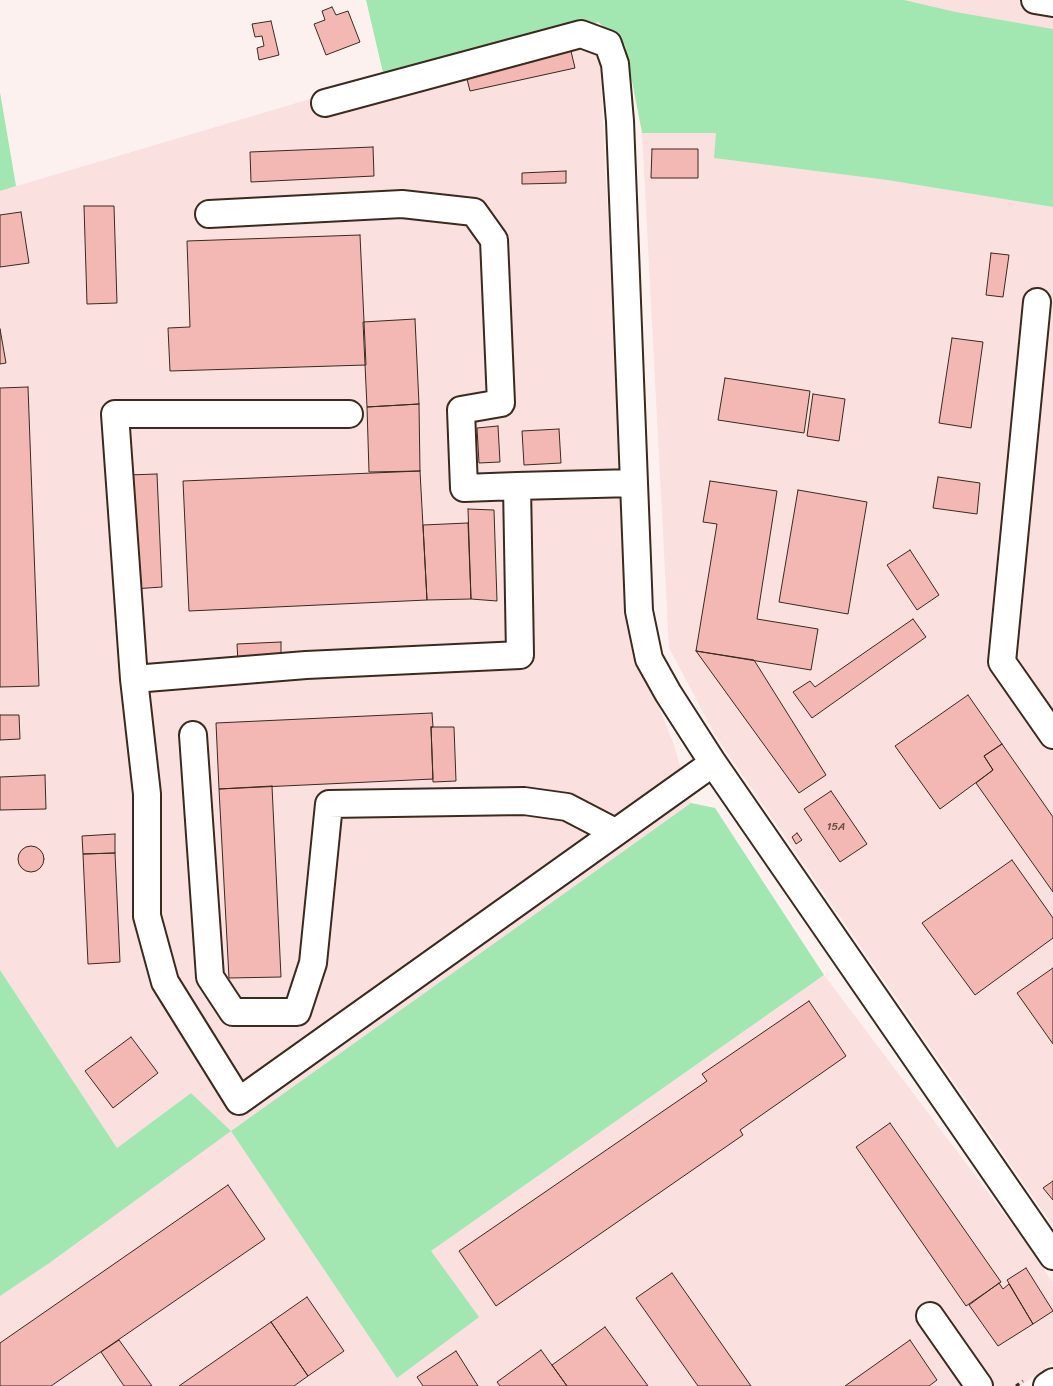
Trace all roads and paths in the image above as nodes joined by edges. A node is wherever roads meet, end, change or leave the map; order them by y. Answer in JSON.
{"nodes":[{"id":1,"x":1035,"y":0,"type":"edge"},
{"id":2,"x":1053,"y":3,"type":"edge"},
{"id":3,"x":324,"y":103,"type":"dead end"},
{"id":4,"x":210,"y":214,"type":"dead end"},
{"id":5,"x":1037,"y":302,"type":"dead end"},
{"id":6,"x":349,"y":414,"type":"dead end"},
{"id":7,"x":634,"y":483,"type":"junction"},
{"id":8,"x":517,"y":486,"type":"junction"},
{"id":9,"x":134,"y":679,"type":"junction"},
{"id":10,"x":193,"y":735,"type":"dead end"},
{"id":11,"x":1053,"y":735,"type":"edge"},
{"id":12,"x":713,"y":763,"type":"junction"},
{"id":13,"x":615,"y":832,"type":"junction"},
{"id":14,"x":1053,"y":1256,"type":"edge"},
{"id":15,"x":930,"y":1316,"type":"dead end"},
{"id":16,"x":1053,"y":1382,"type":"edge"},
{"id":17,"x":979,"y":1386,"type":"edge"},
{"id":18,"x":1047,"y":1386,"type":"edge"}],
"edges":[{"from":1,"to":2,"type":"street"},
{"from":3,"to":7,"type":"street"},
{"from":4,"to":8,"type":"street"},
{"from":5,"to":11,"type":"street"},
{"from":6,"to":9,"type":"street"},
{"from":7,"to":8,"type":"street"},
{"from":7,"to":12,"type":"street"},
{"from":8,"to":9,"type":"street"},
{"from":9,"to":13,"type":"street"},
{"from":10,"to":13,"type":"street"},
{"from":12,"to":13,"type":"street"},
{"from":12,"to":14,"type":"street"},
{"from":15,"to":17,"type":"street"},
{"from":16,"to":18,"type":"street"}]}
